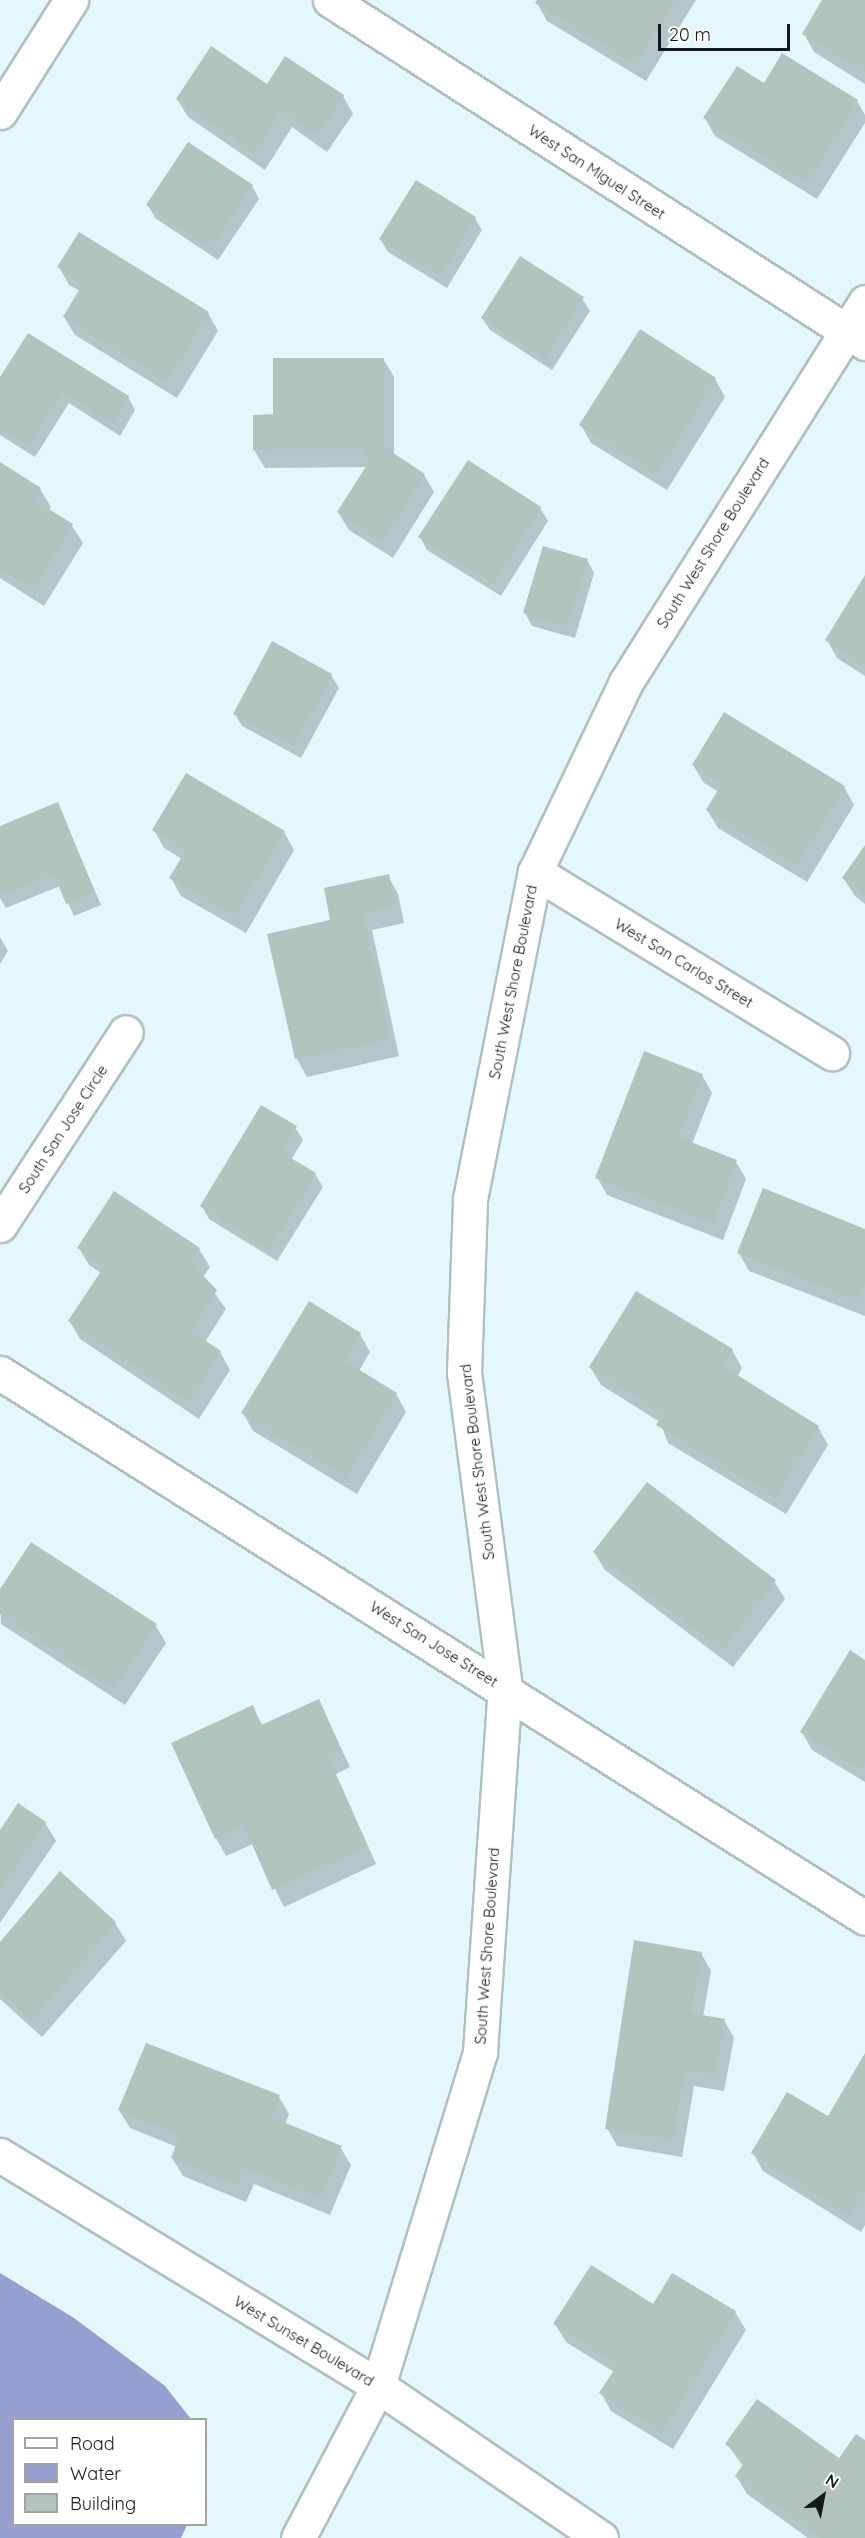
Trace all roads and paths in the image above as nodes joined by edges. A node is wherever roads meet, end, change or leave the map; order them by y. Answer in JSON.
{"nodes":[{"id":1,"x":71,"y":0,"type":"edge"},
{"id":2,"x":330,"y":0,"type":"edge"},
{"id":3,"x":0,"y":112,"type":"edge"},
{"id":4,"x":865,"y":302,"type":"edge"},
{"id":5,"x":856,"y":337,"type":"edge"},
{"id":6,"x":535,"y":872,"type":"junction"},
{"id":7,"x":126,"y":1032,"type":"dead end"},
{"id":8,"x":832,"y":1053,"type":"dead end"},
{"id":9,"x":0,"y":1225,"type":"edge"},
{"id":10,"x":0,"y":1373,"type":"edge"},
{"id":11,"x":505,"y":1688,"type":"junction"},
{"id":12,"x":865,"y":1918,"type":"edge"},
{"id":13,"x":0,"y":2155,"type":"edge"},
{"id":14,"x":378,"y":2386,"type":"junction"},
{"id":15,"x":298,"y":2538,"type":"edge"},
{"id":16,"x":601,"y":2538,"type":"edge"}],
"edges":[{"from":1,"to":3,"type":"street"},
{"from":2,"to":5,"type":"street","name":"West San Miguel Street"},
{"from":4,"to":5,"type":"street","name":"South West Shore Boulevard"},
{"from":5,"to":6,"type":"street","name":"South West Shore Boulevard"},
{"from":6,"to":8,"type":"street","name":"West San Carlos Street"},
{"from":6,"to":11,"type":"street","name":"South West Shore Boulevard"},
{"from":7,"to":9,"type":"street","name":"South San Jose Circle"},
{"from":10,"to":11,"type":"street","name":"West San Jose Street"},
{"from":11,"to":12,"type":"street","name":"West San Jose Street"},
{"from":11,"to":14,"type":"street","name":"South West Shore Boulevard"},
{"from":13,"to":14,"type":"street","name":"West Sunset Boulevard"},
{"from":14,"to":15,"type":"street","name":"South West Shore Boulevard"},
{"from":14,"to":16,"type":"street","name":"West Sunset Boulevard"}]}
